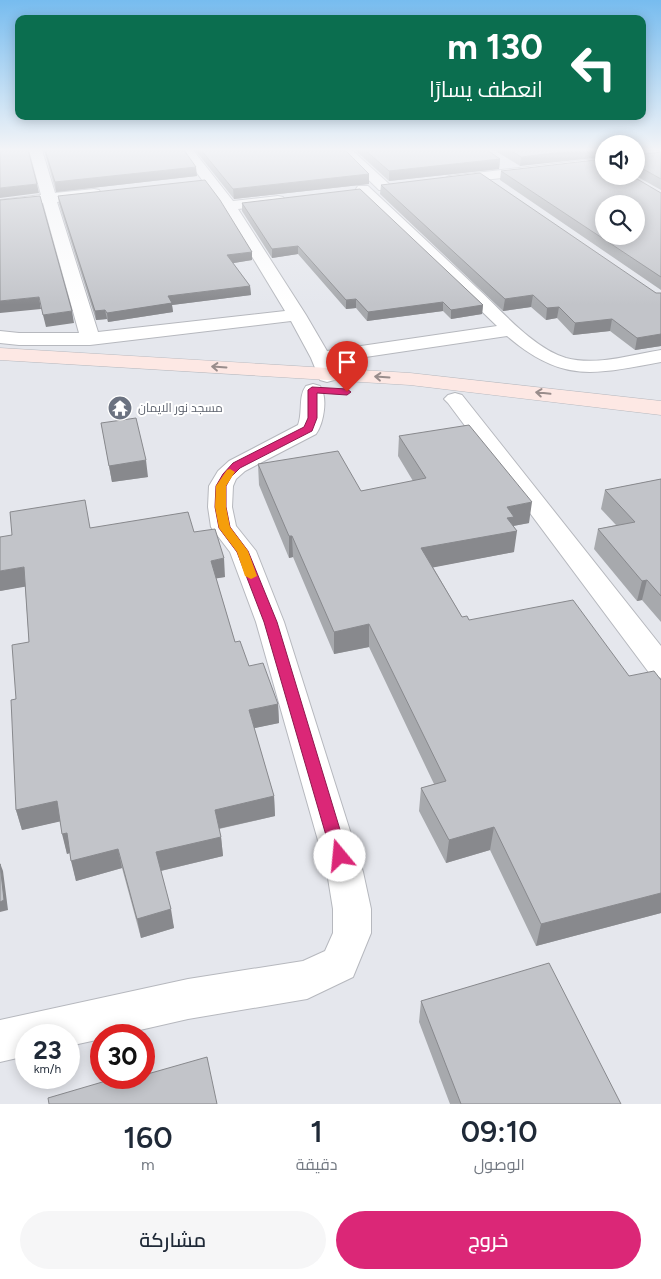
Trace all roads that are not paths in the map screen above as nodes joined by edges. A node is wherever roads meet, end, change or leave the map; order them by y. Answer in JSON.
{"nodes":[{"id":1,"x":21,"y":202,"type":"edge"},
{"id":2,"x":51,"y":202,"type":"edge"},
{"id":3,"x":226,"y":202,"type":"edge"},
{"id":4,"x":262,"y":202,"type":"edge"},
{"id":5,"x":371,"y":202,"type":"edge"},
{"id":6,"x":0,"y":204,"type":"edge"},
{"id":7,"x":229,"y":206,"type":"junction"},
{"id":8,"x":297,"y":315,"type":"junction"},
{"id":9,"x":511,"y":330,"type":"junction"},
{"id":10,"x":0,"y":337,"type":"edge"},
{"id":11,"x":90,"y":339,"type":"junction"},
{"id":12,"x":0,"y":354,"type":"edge"},
{"id":13,"x":661,"y":356,"type":"edge"},
{"id":14,"x":0,"y":368,"type":"edge"},
{"id":15,"x":322,"y":378,"type":"junction"},
{"id":16,"x":455,"y":399,"type":"junction"},
{"id":17,"x":661,"y":408,"type":"edge"},
{"id":18,"x":661,"y":423,"type":"edge"},
{"id":19,"x":661,"y":666,"type":"edge"},
{"id":20,"x":0,"y":1041,"type":"edge"}],
"edges":[{"from":1,"to":6,"type":"street"},
{"from":2,"to":11,"type":"street"},
{"from":3,"to":7,"type":"street"},
{"from":4,"to":7,"type":"street"},
{"from":5,"to":9,"type":"street"},
{"from":7,"to":8,"type":"street"},
{"from":8,"to":11,"type":"street"},
{"from":8,"to":15,"type":"street"},
{"from":9,"to":13,"type":"street"},
{"from":9,"to":15,"type":"street"},
{"from":10,"to":11,"type":"street"},
{"from":15,"to":12,"type":"main road","one_way":true},
{"from":14,"to":15,"type":"main road"},
{"from":15,"to":16,"type":"main road"},
{"from":17,"to":15,"type":"main road","one_way":true},
{"from":15,"to":20,"type":"street"},
{"from":16,"to":18,"type":"main road"},
{"from":16,"to":19,"type":"street"}]}
